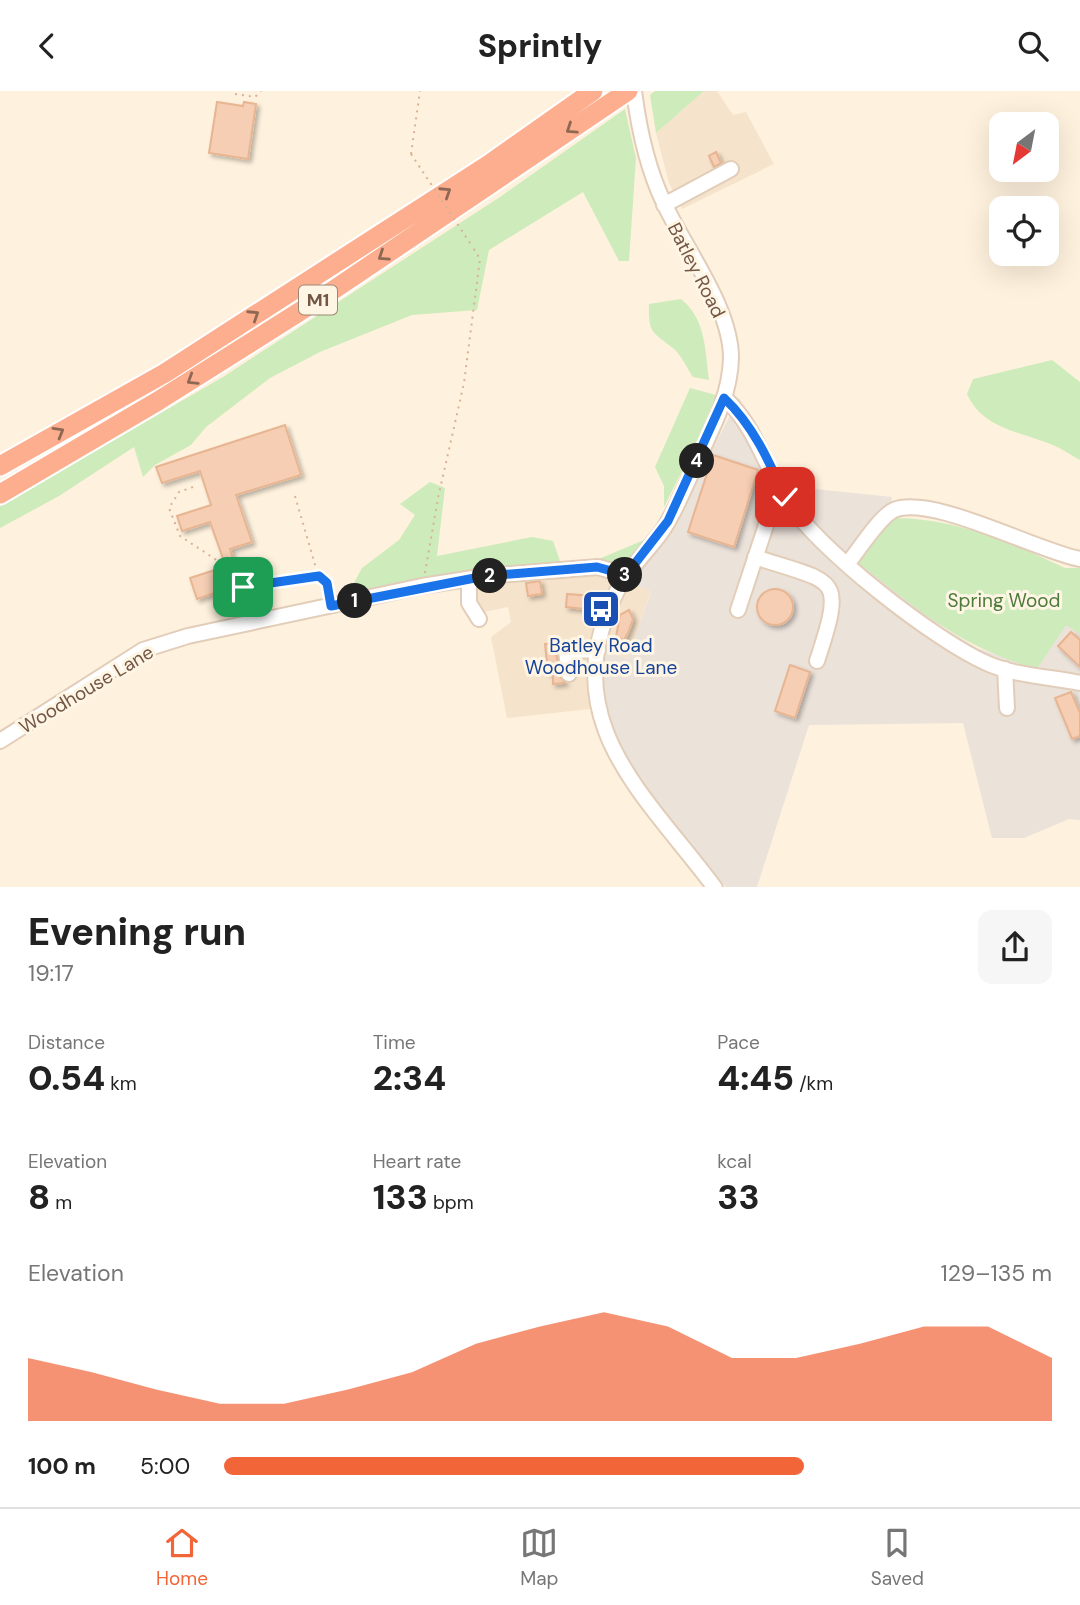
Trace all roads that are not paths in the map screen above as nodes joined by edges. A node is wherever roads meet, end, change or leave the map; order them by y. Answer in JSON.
{"nodes":[{"id":1,"x":593,"y":91,"type":"edge"},
{"id":2,"x":628,"y":91,"type":"edge"},
{"id":3,"x":634,"y":91,"type":"edge"},
{"id":4,"x":731,"y":169,"type":"dead end"},
{"id":5,"x":664,"y":205,"type":"junction"},
{"id":6,"x":724,"y":398,"type":"junction"},
{"id":7,"x":0,"y":466,"type":"edge"},
{"id":8,"x":783,"y":493,"type":"junction"},
{"id":9,"x":0,"y":494,"type":"edge"},
{"id":10,"x":755,"y":557,"type":"junction"},
{"id":11,"x":1080,"y":559,"type":"edge"},
{"id":12,"x":848,"y":563,"type":"junction"},
{"id":13,"x":626,"y":575,"type":"junction"},
{"id":14,"x":469,"y":579,"type":"junction"},
{"id":15,"x":738,"y":610,"type":"dead end"},
{"id":16,"x":480,"y":619,"type":"dead end"},
{"id":17,"x":598,"y":650,"type":"junction"},
{"id":18,"x":817,"y":661,"type":"dead end"},
{"id":19,"x":1005,"y":669,"type":"junction"},
{"id":20,"x":569,"y":674,"type":"dead end"},
{"id":21,"x":1080,"y":683,"type":"edge"},
{"id":22,"x":1007,"y":708,"type":"dead end"},
{"id":23,"x":0,"y":741,"type":"edge"},
{"id":24,"x":715,"y":887,"type":"edge"}],
"edges":[{"from":7,"to":1,"type":"highway","number":"M1","one_way":true},
{"from":2,"to":9,"type":"highway","number":"M1","one_way":true},
{"from":3,"to":5,"type":"street","name":"Batley Road"},
{"from":4,"to":5,"type":"street"},
{"from":5,"to":6,"type":"street","name":"Batley Road"},
{"from":6,"to":8,"type":"street"},
{"from":6,"to":13,"type":"street","name":"Batley Road"},
{"from":8,"to":10,"type":"street"},
{"from":8,"to":12,"type":"street"},
{"from":10,"to":15,"type":"street"},
{"from":10,"to":18,"type":"street"},
{"from":11,"to":12,"type":"street"},
{"from":12,"to":19,"type":"street"},
{"from":13,"to":14,"type":"street","name":"Woodhouse Lane"},
{"from":13,"to":17,"type":"street","name":"Batley Road"},
{"from":14,"to":16,"type":"street"},
{"from":14,"to":23,"type":"street","name":"Woodhouse Lane"},
{"from":17,"to":20,"type":"street"},
{"from":17,"to":24,"type":"street","name":"Batley Road"},
{"from":19,"to":21,"type":"street"},
{"from":19,"to":22,"type":"street"}]}
